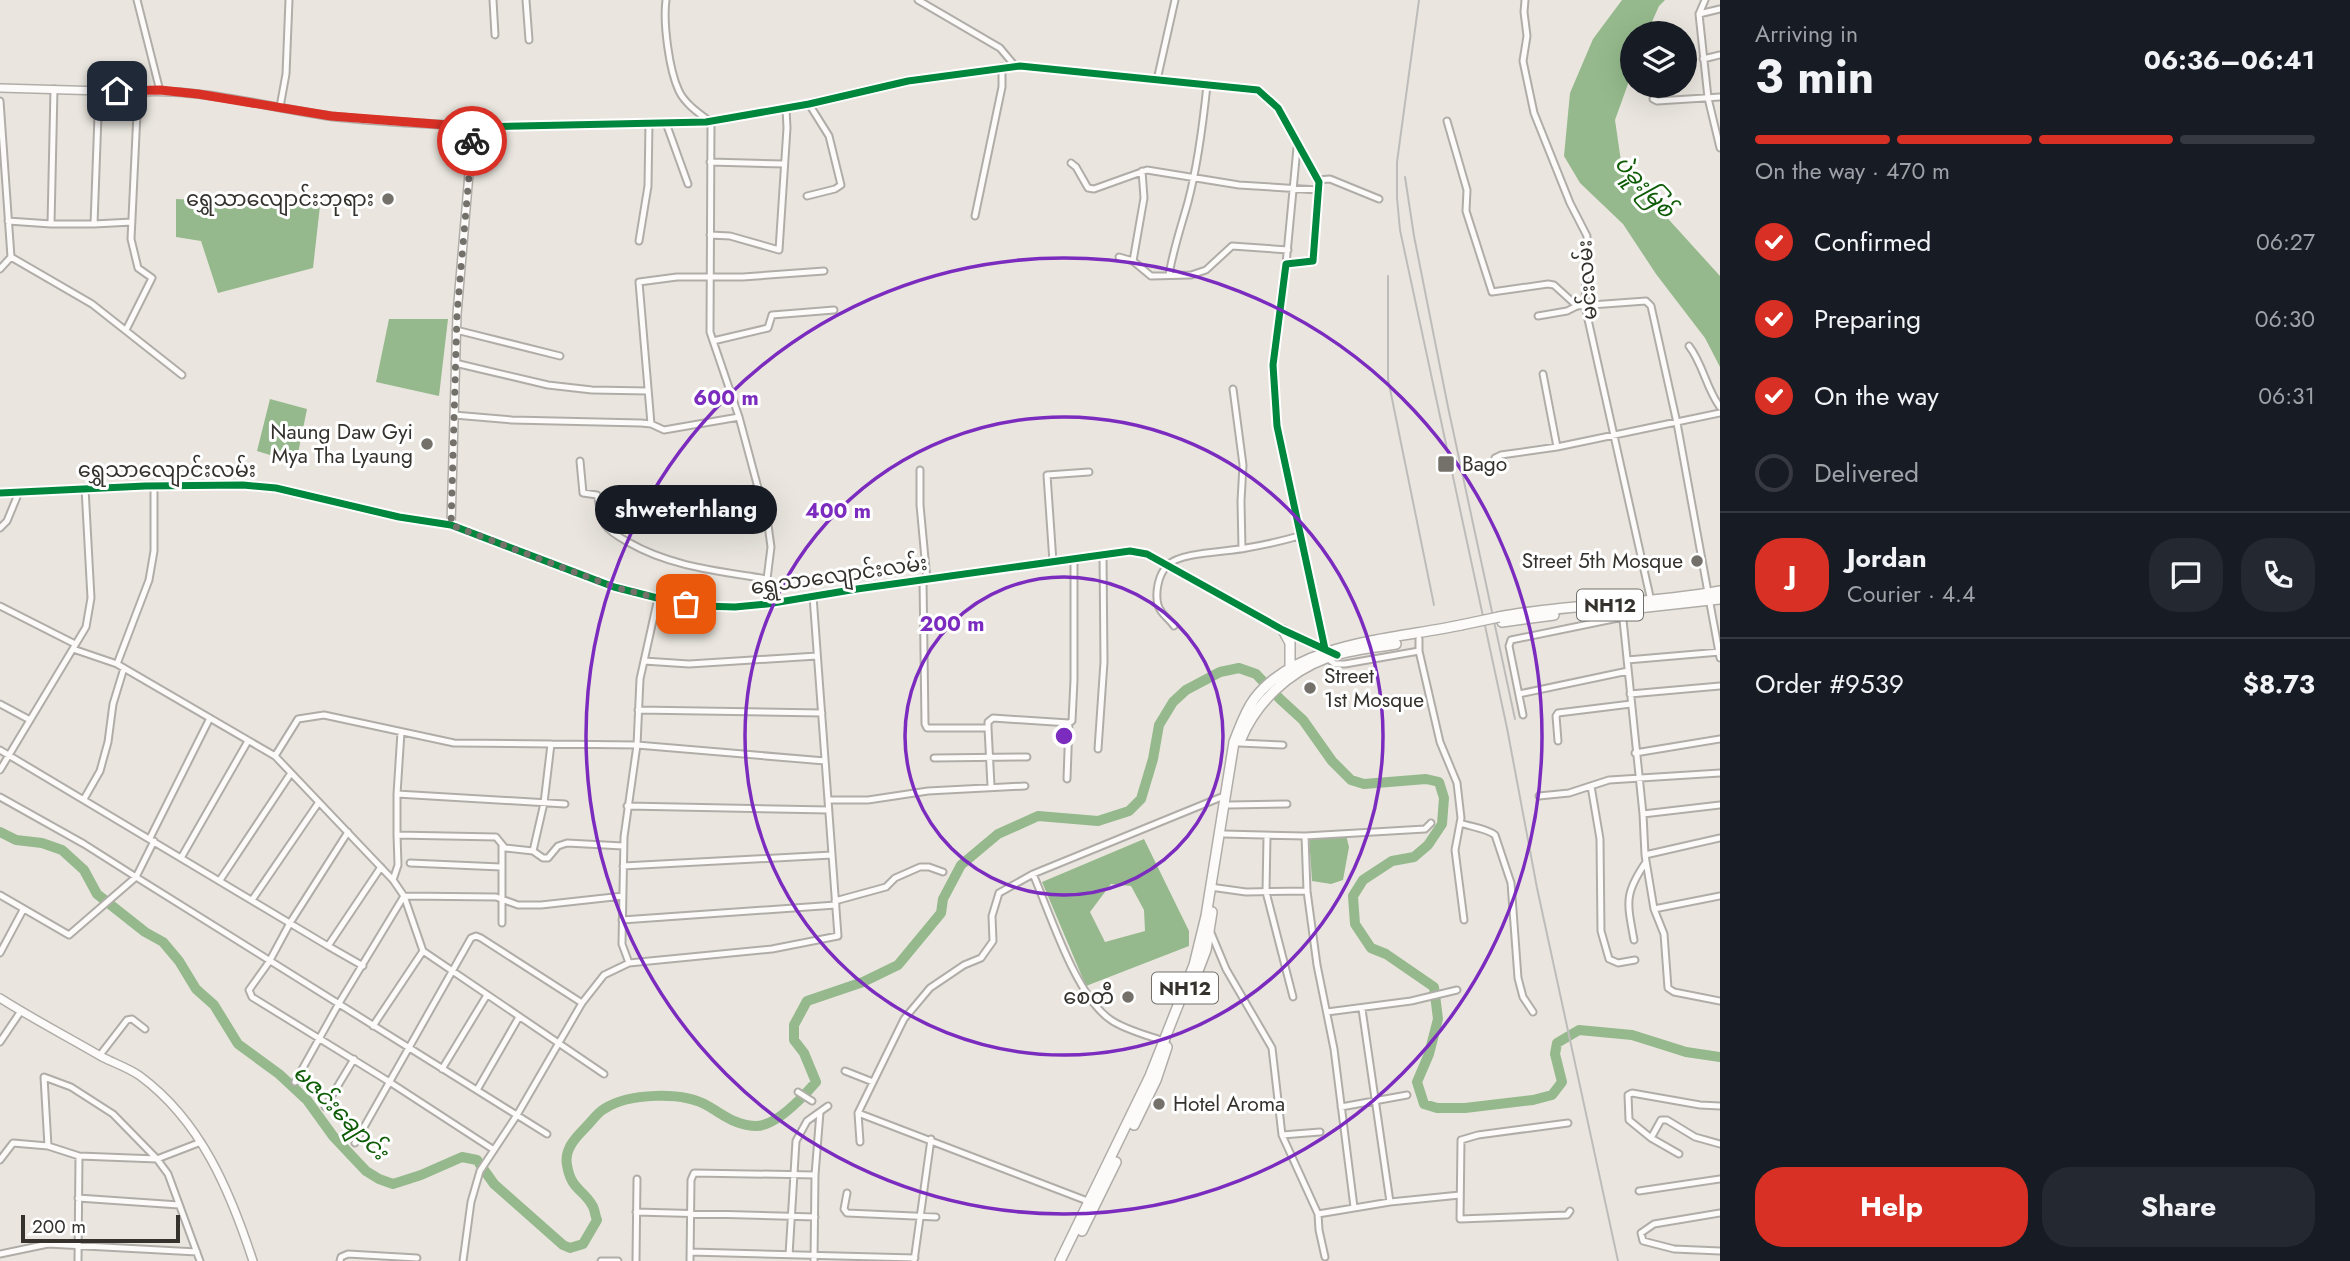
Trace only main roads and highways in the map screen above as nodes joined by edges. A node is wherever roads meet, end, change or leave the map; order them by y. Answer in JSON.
{"nodes":[{"id":1,"x":1720,"y":591,"type":"edge"},
{"id":2,"x":1713,"y":598,"type":"edge"},
{"id":3,"x":1652,"y":604,"type":"junction"},
{"id":4,"x":1500,"y":619,"type":"junction"},
{"id":5,"x":1461,"y":628,"type":"junction"},
{"id":6,"x":1283,"y":630,"type":"road end"},
{"id":7,"x":1328,"y":653,"type":"junction"},
{"id":8,"x":1290,"y":669,"type":"junction"},
{"id":9,"x":1270,"y":687,"type":"junction"},
{"id":10,"x":1258,"y":702,"type":"junction"},
{"id":11,"x":1226,"y":800,"type":"junction"},
{"id":12,"x":1213,"y":888,"type":"junction"},
{"id":13,"x":1166,"y":1042,"type":"junction"},
{"id":14,"x":1092,"y":1203,"type":"junction"},
{"id":15,"x":1060,"y":1261,"type":"edge"},
{"id":16,"x":1067,"y":1261,"type":"edge"}],
"edges":[{"from":1,"to":2,"type":"highway","number":"NH12"},
{"from":2,"to":3,"type":"highway","number":"NH12"},
{"from":3,"to":4,"type":"highway","number":"NH12"},
{"from":3,"to":4,"type":"highway","number":"NH12"},
{"from":4,"to":5,"type":"highway","number":"NH12"},
{"from":5,"to":7,"type":"highway","number":"NH12"},
{"from":5,"to":7,"type":"highway","number":"NH12"},
{"from":6,"to":8,"type":"highway"},
{"from":7,"to":8,"type":"highway","number":"NH12"},
{"from":7,"to":9,"type":"highway","number":"NH12"},
{"from":8,"to":9,"type":"highway","number":"NH12"},
{"from":9,"to":10,"type":"highway","number":"NH12"},
{"from":10,"to":11,"type":"highway","number":"NH12"},
{"from":10,"to":11,"type":"highway","number":"NH12"},
{"from":11,"to":12,"type":"highway","number":"NH12"},
{"from":11,"to":12,"type":"highway","number":"NH12"},
{"from":12,"to":13,"type":"highway","number":"NH12"},
{"from":12,"to":13,"type":"highway","number":"NH12"},
{"from":13,"to":14,"type":"highway","number":"NH12"},
{"from":14,"to":15,"type":"highway","number":"NH12"},
{"from":14,"to":16,"type":"highway","number":"NH12"}]}
